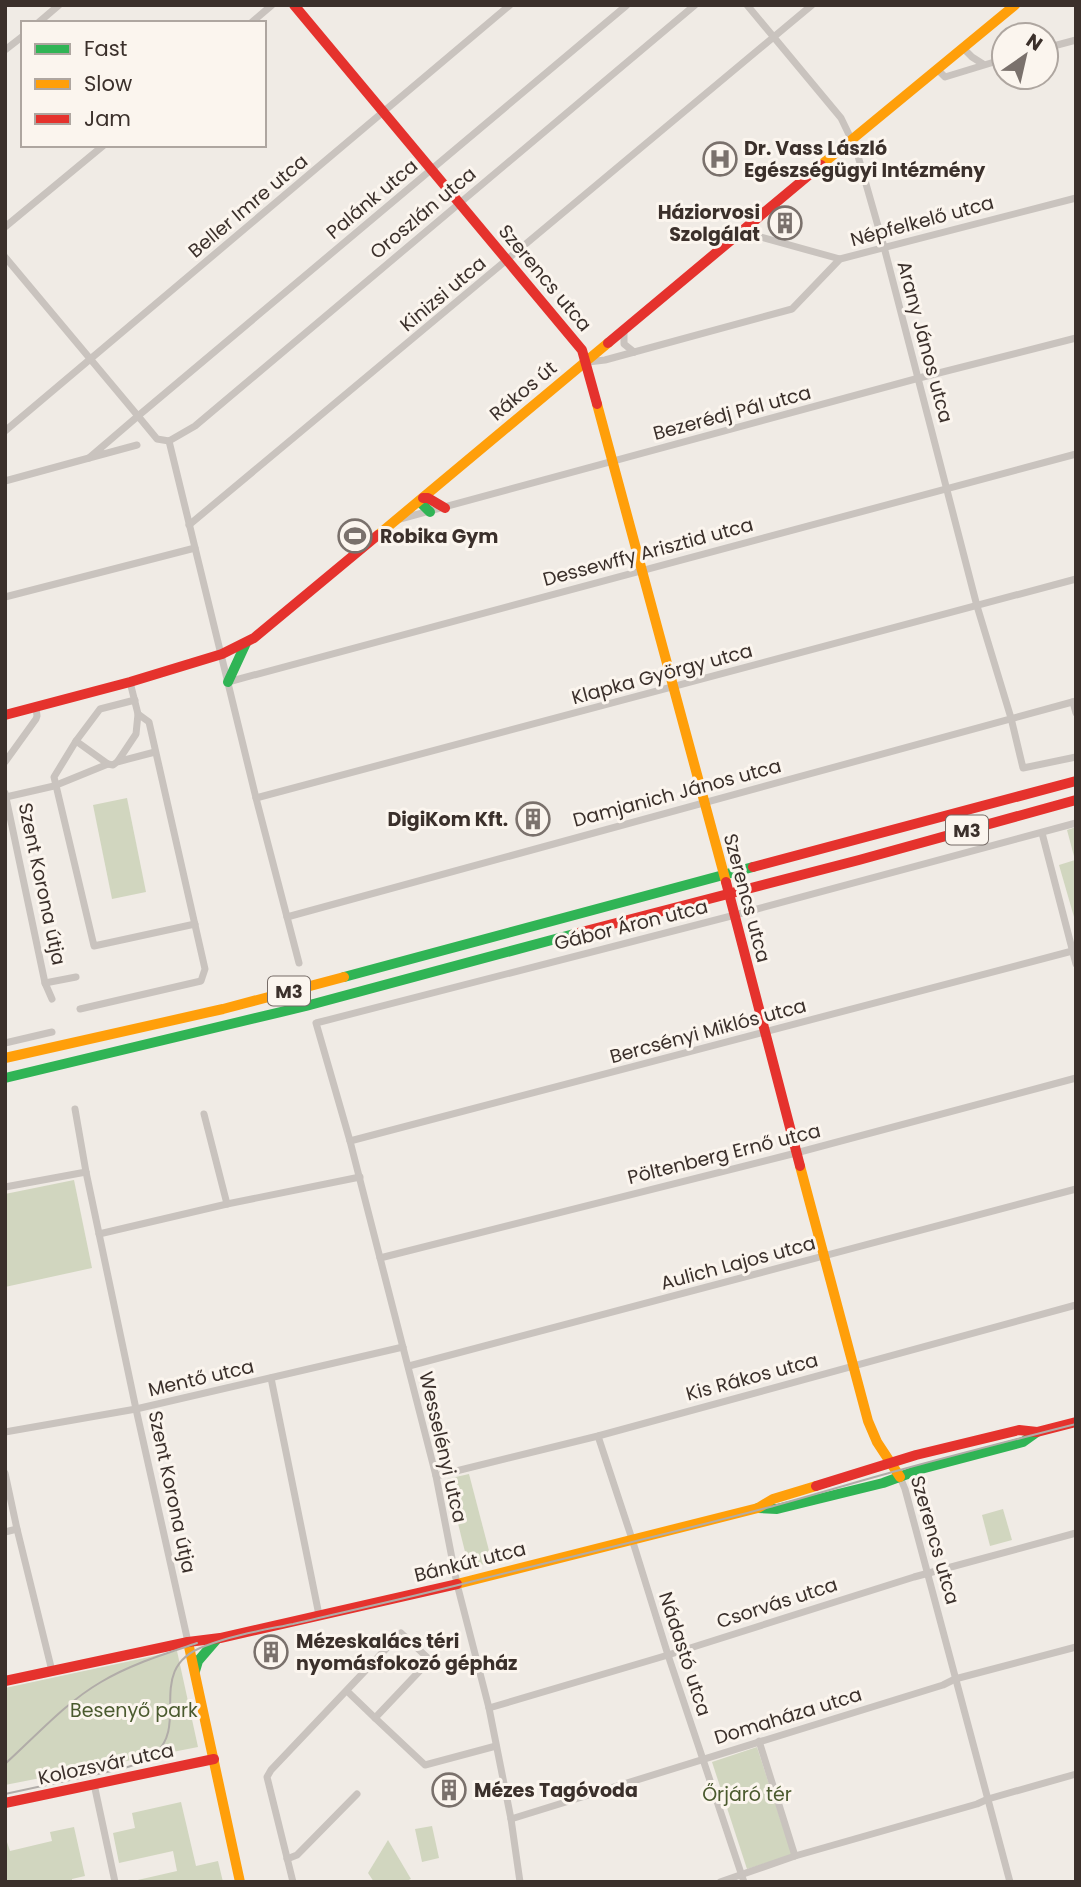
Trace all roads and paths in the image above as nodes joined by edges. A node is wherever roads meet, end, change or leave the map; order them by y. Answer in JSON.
{"nodes":[{"id":1,"x":59,"y":5,"type":"edge"},
{"id":2,"x":272,"y":5,"type":"edge"},
{"id":3,"x":295,"y":5,"type":"edge"},
{"id":4,"x":510,"y":5,"type":"edge"},
{"id":5,"x":627,"y":5,"type":"edge"},
{"id":6,"x":695,"y":5,"type":"edge"},
{"id":7,"x":747,"y":5,"type":"edge"},
{"id":8,"x":812,"y":5,"type":"edge"},
{"id":9,"x":1015,"y":5,"type":"edge"},
{"id":10,"x":40,"y":21,"type":"edge"},
{"id":11,"x":253,"y":21,"type":"edge"},
{"id":12,"x":774,"y":37,"type":"junction"},
{"id":13,"x":21,"y":38,"type":"edge"},
{"id":14,"x":963,"y":48,"type":"junction"},
{"id":15,"x":5,"y":50,"type":"edge"},
{"id":16,"x":990,"y":63,"type":"edge"},
{"id":17,"x":983,"y":65,"type":"junction"},
{"id":18,"x":937,"y":69,"type":"junction"},
{"id":19,"x":384,"y":112,"type":"junction"},
{"id":20,"x":852,"y":139,"type":"junction"},
{"id":21,"x":102,"y":147,"type":"edge"},
{"id":22,"x":431,"y":169,"type":"junction"},
{"id":23,"x":1076,"y":198,"type":"edge"},
{"id":24,"x":460,"y":203,"type":"junction"},
{"id":25,"x":5,"y":228,"type":"edge"},
{"id":26,"x":746,"y":228,"type":"junction"},
{"id":27,"x":884,"y":247,"type":"junction"},
{"id":28,"x":5,"y":257,"type":"edge"},
{"id":29,"x":840,"y":259,"type":"junction"},
{"id":30,"x":508,"y":261,"type":"junction"},
{"id":31,"x":624,"y":329,"type":"junction"},
{"id":32,"x":1076,"y":338,"type":"edge"},
{"id":33,"x":634,"y":352,"type":"junction"},
{"id":34,"x":91,"y":359,"type":"junction"},
{"id":35,"x":586,"y":362,"type":"junction"},
{"id":36,"x":919,"y":379,"type":"junction"},
{"id":37,"x":138,"y":416,"type":"junction"},
{"id":38,"x":5,"y":431,"type":"edge"},
{"id":39,"x":169,"y":441,"type":"junction"},
{"id":40,"x":137,"y":445,"type":"dead end"},
{"id":41,"x":1076,"y":454,"type":"edge"},
{"id":42,"x":89,"y":458,"type":"junction"},
{"id":43,"x":611,"y":461,"type":"junction"},
{"id":44,"x":5,"y":481,"type":"edge"},
{"id":45,"x":437,"y":485,"type":"junction"},
{"id":46,"x":947,"y":488,"type":"junction"},
{"id":47,"x":422,"y":498,"type":"junction"},
{"id":48,"x":443,"y":507,"type":"junction"},
{"id":49,"x":430,"y":512,"type":"junction"},
{"id":50,"x":396,"y":520,"type":"junction"},
{"id":51,"x":189,"y":525,"type":"junction"},
{"id":52,"x":195,"y":548,"type":"junction"},
{"id":53,"x":642,"y":570,"type":"junction"},
{"id":54,"x":1076,"y":579,"type":"edge"},
{"id":55,"x":5,"y":597,"type":"edge"},
{"id":56,"x":977,"y":606,"type":"junction"},
{"id":57,"x":246,"y":643,"type":"junction"},
{"id":58,"x":222,"y":654,"type":"junction"},
{"id":59,"x":228,"y":681,"type":"junction"},
{"id":60,"x":130,"y":682,"type":"junction"},
{"id":61,"x":674,"y":687,"type":"junction"},
{"id":62,"x":135,"y":700,"type":"junction"},
{"id":63,"x":1074,"y":701,"type":"edge"},
{"id":64,"x":36,"y":707,"type":"junction"},
{"id":65,"x":1076,"y":713,"type":"edge"},
{"id":66,"x":138,"y":714,"type":"junction"},
{"id":67,"x":5,"y":715,"type":"edge"},
{"id":68,"x":1011,"y":718,"type":"junction"},
{"id":69,"x":76,"y":741,"type":"junction"},
{"id":70,"x":155,"y":752,"type":"junction"},
{"id":71,"x":1076,"y":757,"type":"edge"},
{"id":72,"x":5,"y":762,"type":"edge"},
{"id":73,"x":117,"y":762,"type":"junction"},
{"id":74,"x":108,"y":764,"type":"junction"},
{"id":75,"x":1076,"y":781,"type":"edge"},
{"id":76,"x":54,"y":786,"type":"junction"},
{"id":77,"x":6,"y":795,"type":"edge"},
{"id":78,"x":256,"y":798,"type":"junction"},
{"id":79,"x":1076,"y":800,"type":"edge"},
{"id":80,"x":704,"y":802,"type":"junction"},
{"id":81,"x":1076,"y":823,"type":"edge"},
{"id":82,"x":1042,"y":833,"type":"junction"},
{"id":83,"x":724,"y":874,"type":"junction"},
{"id":84,"x":730,"y":893,"type":"junction"},
{"id":85,"x":736,"y":915,"type":"junction"},
{"id":86,"x":287,"y":917,"type":"junction"},
{"id":87,"x":195,"y":923,"type":"junction"},
{"id":88,"x":1074,"y":951,"type":"edge"},
{"id":89,"x":299,"y":963,"type":"dead end"},
{"id":90,"x":1076,"y":964,"type":"edge"},
{"id":91,"x":76,"y":976,"type":"dead end"},
{"id":92,"x":45,"y":983,"type":"junction"},
{"id":93,"x":49,"y":997,"type":"dead end"},
{"id":94,"x":80,"y":1009,"type":"dead end"},
{"id":95,"x":316,"y":1023,"type":"joint"},
{"id":96,"x":52,"y":1032,"type":"dead end"},
{"id":97,"x":764,"y":1033,"type":"junction"},
{"id":98,"x":5,"y":1044,"type":"edge"},
{"id":99,"x":5,"y":1058,"type":"edge"},
{"id":100,"x":5,"y":1078,"type":"edge"},
{"id":101,"x":1076,"y":1079,"type":"edge"},
{"id":102,"x":75,"y":1109,"type":"dead end"},
{"id":103,"x":204,"y":1114,"type":"dead end"},
{"id":104,"x":350,"y":1141,"type":"junction"},
{"id":105,"x":796,"y":1153,"type":"junction"},
{"id":106,"x":86,"y":1172,"type":"junction"},
{"id":107,"x":360,"y":1177,"type":"junction"},
{"id":108,"x":5,"y":1187,"type":"edge"},
{"id":109,"x":1076,"y":1189,"type":"edge"},
{"id":110,"x":227,"y":1204,"type":"junction"},
{"id":111,"x":99,"y":1234,"type":"junction"},
{"id":112,"x":824,"y":1256,"type":"junction"},
{"id":113,"x":380,"y":1258,"type":"junction"},
{"id":114,"x":1076,"y":1305,"type":"edge"},
{"id":115,"x":403,"y":1347,"type":"junction"},
{"id":116,"x":408,"y":1366,"type":"junction"},
{"id":117,"x":853,"y":1366,"type":"junction"},
{"id":118,"x":271,"y":1378,"type":"junction"},
{"id":119,"x":136,"y":1409,"type":"junction"},
{"id":120,"x":1076,"y":1422,"type":"edge"},
{"id":121,"x":5,"y":1432,"type":"edge"},
{"id":122,"x":1037,"y":1432,"type":"junction"},
{"id":123,"x":598,"y":1436,"type":"junction"},
{"id":124,"x":892,"y":1463,"type":"junction"},
{"id":125,"x":5,"y":1473,"type":"edge"},
{"id":126,"x":436,"y":1476,"type":"junction"},
{"id":127,"x":900,"y":1477,"type":"junction"},
{"id":128,"x":758,"y":1508,"type":"junction"},
{"id":129,"x":17,"y":1529,"type":"junction"},
{"id":130,"x":5,"y":1532,"type":"edge"},
{"id":131,"x":1076,"y":1533,"type":"edge"},
{"id":132,"x":632,"y":1539,"type":"junction"},
{"id":133,"x":927,"y":1573,"type":"junction"},
{"id":134,"x":457,"y":1584,"type":"junction"},
{"id":135,"x":319,"y":1615,"type":"junction"},
{"id":136,"x":217,"y":1639,"type":"junction"},
{"id":137,"x":188,"y":1642,"type":"junction"},
{"id":138,"x":1076,"y":1647,"type":"edge"},
{"id":139,"x":668,"y":1655,"type":"junction"},
{"id":140,"x":51,"y":1671,"type":"junction"},
{"id":141,"x":195,"y":1671,"type":"junction"},
{"id":142,"x":955,"y":1679,"type":"junction"},
{"id":143,"x":5,"y":1681,"type":"edge"},
{"id":144,"x":346,"y":1691,"type":"junction"},
{"id":145,"x":489,"y":1708,"type":"junction"},
{"id":146,"x":375,"y":1718,"type":"junction"},
{"id":147,"x":758,"y":1741,"type":"junction"},
{"id":148,"x":496,"y":1746,"type":"junction"},
{"id":149,"x":214,"y":1759,"type":"junction"},
{"id":150,"x":703,"y":1759,"type":"junction"},
{"id":151,"x":1076,"y":1773,"type":"edge"},
{"id":152,"x":94,"y":1784,"type":"junction"},
{"id":153,"x":357,"y":1794,"type":"dead end"},
{"id":154,"x":988,"y":1799,"type":"junction"},
{"id":155,"x":5,"y":1803,"type":"edge"},
{"id":156,"x":511,"y":1819,"type":"junction"},
{"id":157,"x":795,"y":1856,"type":"junction"},
{"id":158,"x":288,"y":1859,"type":"junction"},
{"id":159,"x":743,"y":1878,"type":"edge"},
{"id":160,"x":115,"y":1882,"type":"edge"},
{"id":161,"x":240,"y":1882,"type":"edge"},
{"id":162,"x":293,"y":1882,"type":"edge"},
{"id":163,"x":520,"y":1882,"type":"edge"},
{"id":164,"x":720,"y":1882,"type":"edge"},
{"id":165,"x":1010,"y":1882,"type":"edge"}],
"edges":[{"from":1,"to":10,"type":"street"},
{"from":2,"to":11,"type":"street"},
{"from":3,"to":19,"type":"street","name":"Szerencs utca"},
{"from":4,"to":19,"type":"street","name":"Beller Imre utca"},
{"from":5,"to":22,"type":"street","name":"Palánk utca"},
{"from":6,"to":24,"type":"street","name":"Oroszlán utca"},
{"from":7,"to":12,"type":"street","name":"Arany János utca"},
{"from":8,"to":12,"type":"street","name":"Kinizsi utca"},
{"from":9,"to":14,"type":"street","name":"Rákos út"},
{"from":12,"to":20,"type":"street","name":"Arany János utca"},
{"from":12,"to":30,"type":"street","name":"Kinizsi utca"},
{"from":13,"to":15,"type":"street"},
{"from":14,"to":17,"type":"street"},
{"from":14,"to":18,"type":"street","name":"Rákos út"},
{"from":16,"to":17,"type":"street"},
{"from":17,"to":18,"type":"street"},
{"from":18,"to":20,"type":"street","name":"Rákos út"},
{"from":19,"to":22,"type":"street","name":"Szerencs utca"},
{"from":19,"to":34,"type":"street","name":"Beller Imre utca"},
{"from":20,"to":26,"type":"street","name":"Rákos út"},
{"from":20,"to":27,"type":"street","name":"Arany János utca"},
{"from":21,"to":25,"type":"street"},
{"from":22,"to":24,"type":"street","name":"Szerencs utca"},
{"from":22,"to":37,"type":"street","name":"Palánk utca"},
{"from":23,"to":27,"type":"street","name":"Népfelkelő utca"},
{"from":24,"to":30,"type":"street","name":"Szerencs utca"},
{"from":24,"to":39,"type":"street","name":"Oroszlán utca"},
{"from":26,"to":29,"type":"street"},
{"from":26,"to":31,"type":"street","name":"Rákos út"},
{"from":27,"to":29,"type":"street","name":"Népfelkelő utca"},
{"from":27,"to":36,"type":"street","name":"Arany János utca"},
{"from":28,"to":34,"type":"street"},
{"from":29,"to":33,"type":"street","name":"Népfelkelő utca"},
{"from":30,"to":35,"type":"street","name":"Szerencs utca"},
{"from":30,"to":51,"type":"street","name":"Kinizsi utca"},
{"from":31,"to":33,"type":"street"},
{"from":31,"to":35,"type":"street","name":"Rákos út"},
{"from":32,"to":36,"type":"street","name":"Bezerédj Pál utca"},
{"from":33,"to":35,"type":"street","name":"Népfelkelő utca"},
{"from":34,"to":37,"type":"street"},
{"from":34,"to":38,"type":"street","name":"Beller Imre utca"},
{"from":35,"to":43,"type":"street","name":"Szerencs utca"},
{"from":35,"to":45,"type":"street","name":"Rákos út"},
{"from":36,"to":43,"type":"street","name":"Bezerédj Pál utca"},
{"from":36,"to":46,"type":"street","name":"Arany János utca"},
{"from":37,"to":39,"type":"street"},
{"from":37,"to":42,"type":"street","name":"Palánk utca"},
{"from":39,"to":51,"type":"street"},
{"from":40,"to":42,"type":"street"},
{"from":41,"to":46,"type":"street","name":"Dessewffy Arisztid utca"},
{"from":42,"to":44,"type":"street"},
{"from":43,"to":48,"type":"street","name":"Bezerédj Pál utca"},
{"from":43,"to":53,"type":"street","name":"Szerencs utca"},
{"from":45,"to":47,"type":"street","name":"Rákos út"},
{"from":45,"to":48,"type":"street"},
{"from":46,"to":53,"type":"street","name":"Dessewffy Arisztid utca"},
{"from":46,"to":56,"type":"street","name":"Arany János utca"},
{"from":47,"to":48,"type":"street"},
{"from":47,"to":49,"type":"street"},
{"from":47,"to":50,"type":"street","name":"Rákos út"},
{"from":48,"to":49,"type":"street","name":"Bezerédj Pál utca"},
{"from":49,"to":50,"type":"street","name":"Bezerédj Pál utca"},
{"from":50,"to":57,"type":"street","name":"Rákos út"},
{"from":51,"to":52,"type":"street"},
{"from":52,"to":55,"type":"street"},
{"from":52,"to":58,"type":"street"},
{"from":53,"to":59,"type":"street","name":"Dessewffy Arisztid utca"},
{"from":53,"to":61,"type":"street","name":"Szerencs utca"},
{"from":54,"to":56,"type":"street","name":"Klapka György utca"},
{"from":56,"to":61,"type":"street","name":"Klapka György utca"},
{"from":56,"to":68,"type":"street","name":"Arany János utca"},
{"from":57,"to":58,"type":"street","name":"Rákos út"},
{"from":57,"to":59,"type":"street"},
{"from":58,"to":59,"type":"street"},
{"from":58,"to":60,"type":"street","name":"Rákos út"},
{"from":59,"to":78,"type":"street"},
{"from":60,"to":62,"type":"street"},
{"from":60,"to":64,"type":"street","name":"Rákos út"},
{"from":61,"to":78,"type":"street","name":"Klapka György utca"},
{"from":61,"to":80,"type":"street","name":"Szerencs utca"},
{"from":62,"to":66,"type":"street"},
{"from":62,"to":69,"type":"street"},
{"from":63,"to":65,"type":"street"},
{"from":63,"to":68,"type":"street","name":"Damjanich János utca"},
{"from":64,"to":67,"type":"street","name":"Rákos út"},
{"from":64,"to":72,"type":"street"},
{"from":66,"to":70,"type":"street"},
{"from":66,"to":73,"type":"street"},
{"from":68,"to":71,"type":"street","name":"Arany János utca"},
{"from":68,"to":80,"type":"street","name":"Damjanich János utca"},
{"from":69,"to":74,"type":"street"},
{"from":69,"to":76,"type":"street"},
{"from":70,"to":73,"type":"street"},
{"from":70,"to":87,"type":"street"},
{"from":73,"to":74,"type":"street"},
{"from":74,"to":76,"type":"street"},
{"from":75,"to":83,"type":"street","number":"M3"},
{"from":76,"to":77,"type":"street"},
{"from":76,"to":87,"type":"street","name":"Szent Korona útja"},
{"from":77,"to":92,"type":"street","name":"Szent Korona útja"},
{"from":78,"to":86,"type":"street"},
{"from":79,"to":84,"type":"street","number":"M3"},
{"from":80,"to":83,"type":"street","name":"Szerencs utca"},
{"from":80,"to":86,"type":"street","name":"Damjanich János utca"},
{"from":81,"to":82,"type":"street","name":"Gábor Áron utca"},
{"from":82,"to":85,"type":"street","name":"Gábor Áron utca"},
{"from":82,"to":88,"type":"street"},
{"from":83,"to":84,"type":"street","name":"Szerencs utca"},
{"from":83,"to":99,"type":"street","number":"M3"},
{"from":84,"to":85,"type":"street","name":"Szerencs utca"},
{"from":84,"to":100,"type":"street","number":"M3"},
{"from":85,"to":95,"type":"street","name":"Gábor Áron utca"},
{"from":85,"to":97,"type":"street","name":"Szerencs utca"},
{"from":86,"to":89,"type":"street"},
{"from":87,"to":94,"type":"street"},
{"from":88,"to":90,"type":"street"},
{"from":88,"to":97,"type":"street","name":"Bercsényi Miklós utca"},
{"from":91,"to":92,"type":"street"},
{"from":92,"to":93,"type":"street","name":"Szent Korona útja"},
{"from":95,"to":104,"type":"street","name":"Wesselényi utca"},
{"from":96,"to":98,"type":"street"},
{"from":97,"to":104,"type":"street","name":"Bercsényi Miklós utca"},
{"from":97,"to":105,"type":"street","name":"Szerencs utca"},
{"from":101,"to":105,"type":"street","name":"Pöltenberg Ernő utca"},
{"from":102,"to":106,"type":"street","name":"Szent Korona útja"},
{"from":103,"to":110,"type":"street"},
{"from":104,"to":107,"type":"street","name":"Wesselényi utca"},
{"from":105,"to":112,"type":"street","name":"Szerencs utca"},
{"from":105,"to":113,"type":"street","name":"Pöltenberg Ernő utca"},
{"from":106,"to":108,"type":"street"},
{"from":106,"to":111,"type":"street","name":"Szent Korona útja"},
{"from":107,"to":110,"type":"street"},
{"from":107,"to":113,"type":"street","name":"Wesselényi utca"},
{"from":109,"to":112,"type":"street","name":"Aulich Lajos utca"},
{"from":110,"to":111,"type":"street"},
{"from":111,"to":119,"type":"street","name":"Szent Korona útja"},
{"from":112,"to":116,"type":"street","name":"Aulich Lajos utca"},
{"from":112,"to":117,"type":"street","name":"Szerencs utca"},
{"from":113,"to":115,"type":"street","name":"Wesselényi utca"},
{"from":114,"to":117,"type":"street","name":"Kis Rákos utca"},
{"from":115,"to":116,"type":"street","name":"Wesselényi utca"},
{"from":115,"to":118,"type":"street","name":"Mentő utca"},
{"from":116,"to":126,"type":"street","name":"Wesselényi utca"},
{"from":117,"to":123,"type":"street","name":"Kis Rákos utca"},
{"from":117,"to":124,"type":"street","name":"Szerencs utca"},
{"from":118,"to":119,"type":"street","name":"Mentő utca"},
{"from":118,"to":135,"type":"street"},
{"from":119,"to":121,"type":"street","name":"Mentő utca"},
{"from":119,"to":137,"type":"street","name":"Szent Korona útja"},
{"from":120,"to":122,"type":"street","name":"Bánkút utca"},
{"from":122,"to":124,"type":"street","name":"Bánkút utca"},
{"from":122,"to":127,"type":"street","name":"Bánkút utca"},
{"from":123,"to":126,"type":"street","name":"Kis Rákos utca"},
{"from":123,"to":132,"type":"street","name":"Nádastó utca"},
{"from":124,"to":127,"type":"street","name":"Szerencs utca"},
{"from":124,"to":128,"type":"street","name":"Bánkút utca"},
{"from":125,"to":129,"type":"street"},
{"from":126,"to":134,"type":"street","name":"Wesselényi utca"},
{"from":127,"to":128,"type":"street","name":"Bánkút utca"},
{"from":127,"to":133,"type":"street","name":"Szerencs utca"},
{"from":128,"to":132,"type":"street","name":"Bánkút utca"},
{"from":129,"to":130,"type":"street"},
{"from":129,"to":140,"type":"street"},
{"from":131,"to":133,"type":"street","name":"Csorvás utca"},
{"from":132,"to":134,"type":"street","name":"Bánkút utca"},
{"from":132,"to":139,"type":"street","name":"Nádastó utca"},
{"from":133,"to":139,"type":"street","name":"Csorvás utca"},
{"from":133,"to":142,"type":"street","name":"Szerencs utca"},
{"from":134,"to":135,"type":"street","name":"Bánkút utca"},
{"from":134,"to":145,"type":"street","name":"Wesselényi utca"},
{"from":135,"to":136,"type":"street","name":"Bánkút utca"},
{"from":136,"to":137,"type":"street","name":"Bánkút utca"},
{"from":136,"to":141,"type":"street"},
{"from":137,"to":140,"type":"street","name":"Bánkút utca"},
{"from":137,"to":141,"type":"street","name":"Szent Korona útja"},
{"from":138,"to":142,"type":"street","name":"Domaháza utca"},
{"from":139,"to":145,"type":"street","name":"Csorvás utca"},
{"from":139,"to":150,"type":"street","name":"Nádastó utca"},
{"from":140,"to":143,"type":"street","name":"Bánkút utca"},
{"from":141,"to":149,"type":"street","name":"Szent Korona útja"},
{"from":142,"to":147,"type":"street","name":"Domaháza utca"},
{"from":142,"to":154,"type":"street","name":"Szerencs utca"},
{"from":144,"to":146,"type":"street"},
{"from":144,"to":146,"type":"street"},
{"from":144,"to":158,"type":"street"},
{"from":145,"to":148,"type":"street","name":"Wesselényi utca"},
{"from":146,"to":148,"type":"street"},
{"from":147,"to":150,"type":"street","name":"Domaháza utca"},
{"from":147,"to":157,"type":"street"},
{"from":148,"to":156,"type":"street","name":"Wesselényi utca"},
{"from":149,"to":152,"type":"street","name":"Kolozsvár utca"},
{"from":149,"to":161,"type":"street","name":"Szent Korona útja"},
{"from":150,"to":156,"type":"street","name":"Domaháza utca"},
{"from":150,"to":159,"type":"street","name":"Nádastó utca"},
{"from":151,"to":154,"type":"street"},
{"from":152,"to":155,"type":"street","name":"Kolozsvár utca"},
{"from":152,"to":160,"type":"street"},
{"from":153,"to":158,"type":"street"},
{"from":154,"to":157,"type":"street"},
{"from":154,"to":165,"type":"street","name":"Szerencs utca"},
{"from":156,"to":163,"type":"street","name":"Wesselényi utca"},
{"from":157,"to":159,"type":"street"},
{"from":158,"to":162,"type":"street"},
{"from":159,"to":164,"type":"street"}]}
